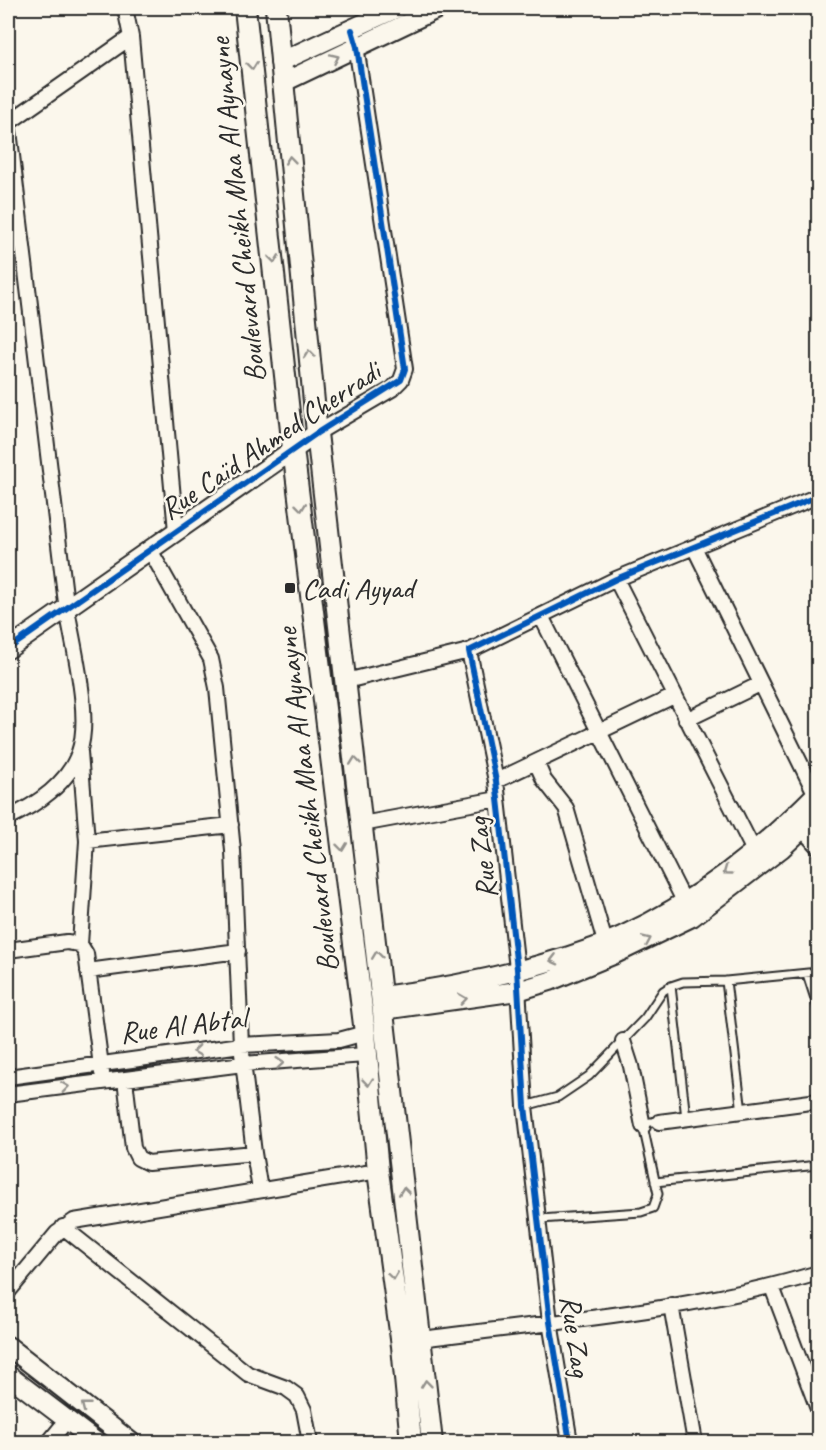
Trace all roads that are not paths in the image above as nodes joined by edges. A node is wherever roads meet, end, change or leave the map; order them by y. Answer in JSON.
{"nodes":[{"id":1,"x":125,"y":8,"type":"edge"},
{"id":2,"x":246,"y":8,"type":"edge"},
{"id":3,"x":276,"y":8,"type":"edge"},
{"id":4,"x":397,"y":8,"type":"edge"},
{"id":5,"x":430,"y":10,"type":"edge"},
{"id":6,"x":131,"y":37,"type":"junction"},
{"id":7,"x":355,"y":38,"type":"junction"},
{"id":8,"x":280,"y":62,"type":"junction"},
{"id":9,"x":282,"y":83,"type":"junction"},
{"id":10,"x":8,"y":122,"type":"edge"},
{"id":11,"x":317,"y":433,"type":"junction"},
{"id":12,"x":293,"y":449,"type":"junction"},
{"id":13,"x":819,"y":496,"type":"edge"},
{"id":14,"x":176,"y":531,"type":"junction"},
{"id":15,"x":694,"y":547,"type":"junction"},
{"id":16,"x":150,"y":550,"type":"junction"},
{"id":17,"x":616,"y":579,"type":"junction"},
{"id":18,"x":66,"y":608,"type":"junction"},
{"id":19,"x":541,"y":616,"type":"junction"},
{"id":20,"x":8,"y":648,"type":"edge"},
{"id":21,"x":469,"y":651,"type":"junction"},
{"id":22,"x":346,"y":681,"type":"junction"},
{"id":23,"x":760,"y":684,"type":"junction"},
{"id":24,"x":674,"y":696,"type":"junction"},
{"id":25,"x":686,"y":720,"type":"junction"},
{"id":26,"x":597,"y":732,"type":"junction"},
{"id":27,"x":80,"y":752,"type":"junction"},
{"id":28,"x":536,"y":762,"type":"junction"},
{"id":29,"x":496,"y":781,"type":"junction"},
{"id":30,"x":817,"y":793,"type":"edge"},
{"id":31,"x":498,"y":799,"type":"junction"},
{"id":32,"x":819,"y":814,"type":"edge"},
{"id":33,"x":8,"y":818,"type":"edge"},
{"id":34,"x":362,"y":824,"type":"junction"},
{"id":35,"x":798,"y":824,"type":"junction"},
{"id":36,"x":231,"y":825,"type":"junction"},
{"id":37,"x":87,"y":841,"type":"junction"},
{"id":38,"x":819,"y":847,"type":"edge"},
{"id":39,"x":754,"y":851,"type":"junction"},
{"id":40,"x":688,"y":909,"type":"junction"},
{"id":41,"x":605,"y":942,"type":"junction"},
{"id":42,"x":80,"y":944,"type":"junction"},
{"id":43,"x":8,"y":950,"type":"edge"},
{"id":44,"x":238,"y":951,"type":"junction"},
{"id":45,"x":517,"y":969,"type":"junction"},
{"id":46,"x":88,"y":971,"type":"junction"},
{"id":47,"x":819,"y":972,"type":"edge"},
{"id":48,"x":807,"y":974,"type":"junction"},
{"id":49,"x":726,"y":981,"type":"junction"},
{"id":50,"x":671,"y":986,"type":"junction"},
{"id":51,"x":518,"y":991,"type":"junction"},
{"id":52,"x":383,"y":1003,"type":"junction"},
{"id":53,"x":819,"y":1008,"type":"edge"},
{"id":54,"x":365,"y":1033,"type":"junction"},
{"id":55,"x":623,"y":1041,"type":"junction"},
{"id":56,"x":242,"y":1045,"type":"junction"},
{"id":57,"x":365,"y":1055,"type":"junction"},
{"id":58,"x":101,"y":1064,"type":"junction"},
{"id":59,"x":243,"y":1064,"type":"junction"},
{"id":60,"x":8,"y":1077,"type":"edge"},
{"id":61,"x":125,"y":1079,"type":"junction"},
{"id":62,"x":104,"y":1081,"type":"junction"},
{"id":63,"x":8,"y":1095,"type":"edge"},
{"id":64,"x":819,"y":1101,"type":"edge"},
{"id":65,"x":525,"y":1106,"type":"junction"},
{"id":66,"x":742,"y":1112,"type":"junction"},
{"id":67,"x":686,"y":1118,"type":"junction"},
{"id":68,"x":659,"y":1122,"type":"joint"},
{"id":69,"x":644,"y":1126,"type":"junction"},
{"id":70,"x":254,"y":1153,"type":"junction"},
{"id":71,"x":819,"y":1165,"type":"edge"},
{"id":72,"x":378,"y":1171,"type":"junction"},
{"id":73,"x":655,"y":1182,"type":"junction"},
{"id":74,"x":260,"y":1190,"type":"junction"},
{"id":75,"x":540,"y":1219,"type":"junction"},
{"id":76,"x":63,"y":1227,"type":"junction"},
{"id":77,"x":819,"y":1274,"type":"edge"},
{"id":78,"x":772,"y":1287,"type":"junction"},
{"id":79,"x":8,"y":1292,"type":"edge"},
{"id":80,"x":671,"y":1305,"type":"junction"},
{"id":81,"x":550,"y":1322,"type":"junction"},
{"id":82,"x":421,"y":1339,"type":"junction"},
{"id":83,"x":8,"y":1346,"type":"edge"},
{"id":84,"x":819,"y":1368,"type":"edge"},
{"id":85,"x":805,"y":1373,"type":"junction"},
{"id":86,"x":8,"y":1374,"type":"edge"},
{"id":87,"x":819,"y":1409,"type":"edge"},
{"id":88,"x":67,"y":1420,"type":"junction"},
{"id":89,"x":49,"y":1443,"type":"edge"},
{"id":90,"x":96,"y":1443,"type":"edge"},
{"id":91,"x":130,"y":1443,"type":"edge"},
{"id":92,"x":310,"y":1443,"type":"edge"},
{"id":93,"x":411,"y":1443,"type":"edge"},
{"id":94,"x":432,"y":1443,"type":"edge"},
{"id":95,"x":570,"y":1443,"type":"edge"},
{"id":96,"x":695,"y":1443,"type":"edge"}],
"edges":[{"from":1,"to":6,"type":"street"},
{"from":2,"to":12,"type":"main road","name":"Boulevard Cheikh Maa Al Aynayne","one_way":true},
{"from":3,"to":8,"type":"main road","name":"Boulevard Cheikh Maa Al Aynayne"},
{"from":4,"to":7,"type":"street"},
{"from":5,"to":7,"type":"street"},
{"from":6,"to":10,"type":"street"},
{"from":6,"to":14,"type":"street"},
{"from":7,"to":8,"type":"street"},
{"from":9,"to":7,"type":"street","one_way":true},
{"from":7,"to":11,"type":"street","name":"Rue Caïd Ahmed Cherradi"},
{"from":8,"to":9,"type":"main road","name":"Boulevard Cheikh Maa Al Aynayne"},
{"from":11,"to":9,"type":"main road","name":"Boulevard Cheikh Maa Al Aynayne","one_way":true},
{"from":10,"to":18,"type":"street"},
{"from":11,"to":12,"type":"street","name":"Rue Caïd Ahmed Cherradi"},
{"from":11,"to":22,"type":"main road","name":"Boulevard Cheikh Maa Al Aynayne"},
{"from":12,"to":14,"type":"street","name":"Rue Caïd Ahmed Cherradi"},
{"from":12,"to":54,"type":"main road","name":"Boulevard Cheikh Maa Al Aynayne","one_way":true},
{"from":13,"to":15,"type":"street"},
{"from":14,"to":16,"type":"street","name":"Rue Caïd Ahmed Cherradi"},
{"from":15,"to":17,"type":"street"},
{"from":15,"to":23,"type":"street"},
{"from":16,"to":18,"type":"street","name":"Rue Caïd Ahmed Cherradi"},
{"from":16,"to":36,"type":"street"},
{"from":17,"to":19,"type":"street"},
{"from":17,"to":24,"type":"street"},
{"from":18,"to":20,"type":"street","name":"Rue Caïd Ahmed Cherradi"},
{"from":18,"to":27,"type":"street"},
{"from":19,"to":21,"type":"street"},
{"from":19,"to":26,"type":"street"},
{"from":21,"to":22,"type":"street"},
{"from":21,"to":29,"type":"street","name":"Rue Zag"},
{"from":34,"to":22,"type":"main road","name":"Boulevard Cheikh Maa Al Aynayne","one_way":true},
{"from":23,"to":25,"type":"street"},
{"from":23,"to":30,"type":"street"},
{"from":24,"to":25,"type":"street"},
{"from":24,"to":26,"type":"street"},
{"from":25,"to":39,"type":"street"},
{"from":26,"to":28,"type":"street"},
{"from":26,"to":40,"type":"street"},
{"from":27,"to":33,"type":"street"},
{"from":27,"to":37,"type":"street"},
{"from":28,"to":29,"type":"street"},
{"from":28,"to":41,"type":"street"},
{"from":29,"to":31,"type":"street","name":"Rue Zag"},
{"from":30,"to":35,"type":"street"},
{"from":31,"to":34,"type":"street"},
{"from":31,"to":45,"type":"street","name":"Rue Zag"},
{"from":32,"to":35,"type":"street"},
{"from":52,"to":34,"type":"main road","name":"Boulevard Cheikh Maa Al Aynayne","one_way":true},
{"from":35,"to":38,"type":"street"},
{"from":35,"to":39,"type":"street"},
{"from":35,"to":40,"type":"street"},
{"from":36,"to":37,"type":"street"},
{"from":36,"to":44,"type":"street"},
{"from":37,"to":42,"type":"street"},
{"from":39,"to":40,"type":"street","one_way":true},
{"from":40,"to":41,"type":"street"},
{"from":51,"to":40,"type":"street","one_way":true},
{"from":41,"to":45,"type":"street","one_way":true},
{"from":42,"to":43,"type":"street"},
{"from":42,"to":46,"type":"street"},
{"from":44,"to":46,"type":"street"},
{"from":44,"to":56,"type":"street"},
{"from":45,"to":51,"type":"street","name":"Rue Zag"},
{"from":45,"to":52,"type":"street"},
{"from":46,"to":58,"type":"street"},
{"from":47,"to":48,"type":"lane"},
{"from":48,"to":49,"type":"lane"},
{"from":48,"to":53,"type":"lane"},
{"from":49,"to":50,"type":"lane"},
{"from":49,"to":66,"type":"lane"},
{"from":50,"to":55,"type":"lane"},
{"from":50,"to":67,"type":"lane"},
{"from":52,"to":51,"type":"street","one_way":true},
{"from":51,"to":65,"type":"street","name":"Rue Zag"},
{"from":82,"to":52,"type":"main road","name":"Boulevard Cheikh Maa Al Aynayne","one_way":true},
{"from":54,"to":56,"type":"street","name":"Rue Al Abtal"},
{"from":54,"to":57,"type":"main road","name":"Boulevard Cheikh Maa Al Aynayne"},
{"from":55,"to":65,"type":"lane"},
{"from":55,"to":69,"type":"street"},
{"from":56,"to":58,"type":"street","name":"Rue Al Abtal","one_way":true},
{"from":56,"to":59,"type":"street"},
{"from":59,"to":57,"type":"street","name":"Rue Al Abtal","one_way":true},
{"from":57,"to":72,"type":"main road","name":"Boulevard Cheikh Maa Al Aynayne","one_way":true},
{"from":58,"to":60,"type":"street","name":"Rue Al Abtal"},
{"from":58,"to":62,"type":"street"},
{"from":59,"to":61,"type":"street","name":"Rue Al Abtal"},
{"from":59,"to":70,"type":"street"},
{"from":61,"to":62,"type":"street","name":"Rue Al Abtal"},
{"from":61,"to":70,"type":"street"},
{"from":63,"to":62,"type":"street","name":"Rue Al Abtal","one_way":true},
{"from":64,"to":66,"type":"street"},
{"from":65,"to":75,"type":"street","name":"Rue Zag"},
{"from":66,"to":67,"type":"street"},
{"from":67,"to":68,"type":"street"},
{"from":68,"to":69,"type":"lane"},
{"from":69,"to":73,"type":"lane"},
{"from":70,"to":74,"type":"street"},
{"from":71,"to":73,"type":"lane"},
{"from":72,"to":74,"type":"street"},
{"from":72,"to":93,"type":"main road","name":"Boulevard Cheikh Maa Al Aynayne","one_way":true},
{"from":73,"to":75,"type":"lane"},
{"from":74,"to":76,"type":"street"},
{"from":75,"to":81,"type":"street","name":"Rue Zag"},
{"from":76,"to":79,"type":"street"},
{"from":76,"to":92,"type":"street"},
{"from":77,"to":78,"type":"street"},
{"from":78,"to":80,"type":"street"},
{"from":78,"to":85,"type":"street"},
{"from":80,"to":81,"type":"street"},
{"from":80,"to":96,"type":"street"},
{"from":81,"to":82,"type":"street"},
{"from":81,"to":95,"type":"street","name":"Rue Zag"},
{"from":94,"to":82,"type":"main road","name":"Boulevard Cheikh Maa Al Aynayne","one_way":true},
{"from":91,"to":83,"type":"street","one_way":true},
{"from":84,"to":85,"type":"street"},
{"from":85,"to":87,"type":"street"},
{"from":86,"to":88,"type":"street"},
{"from":88,"to":89,"type":"street"},
{"from":88,"to":90,"type":"street"}]}
